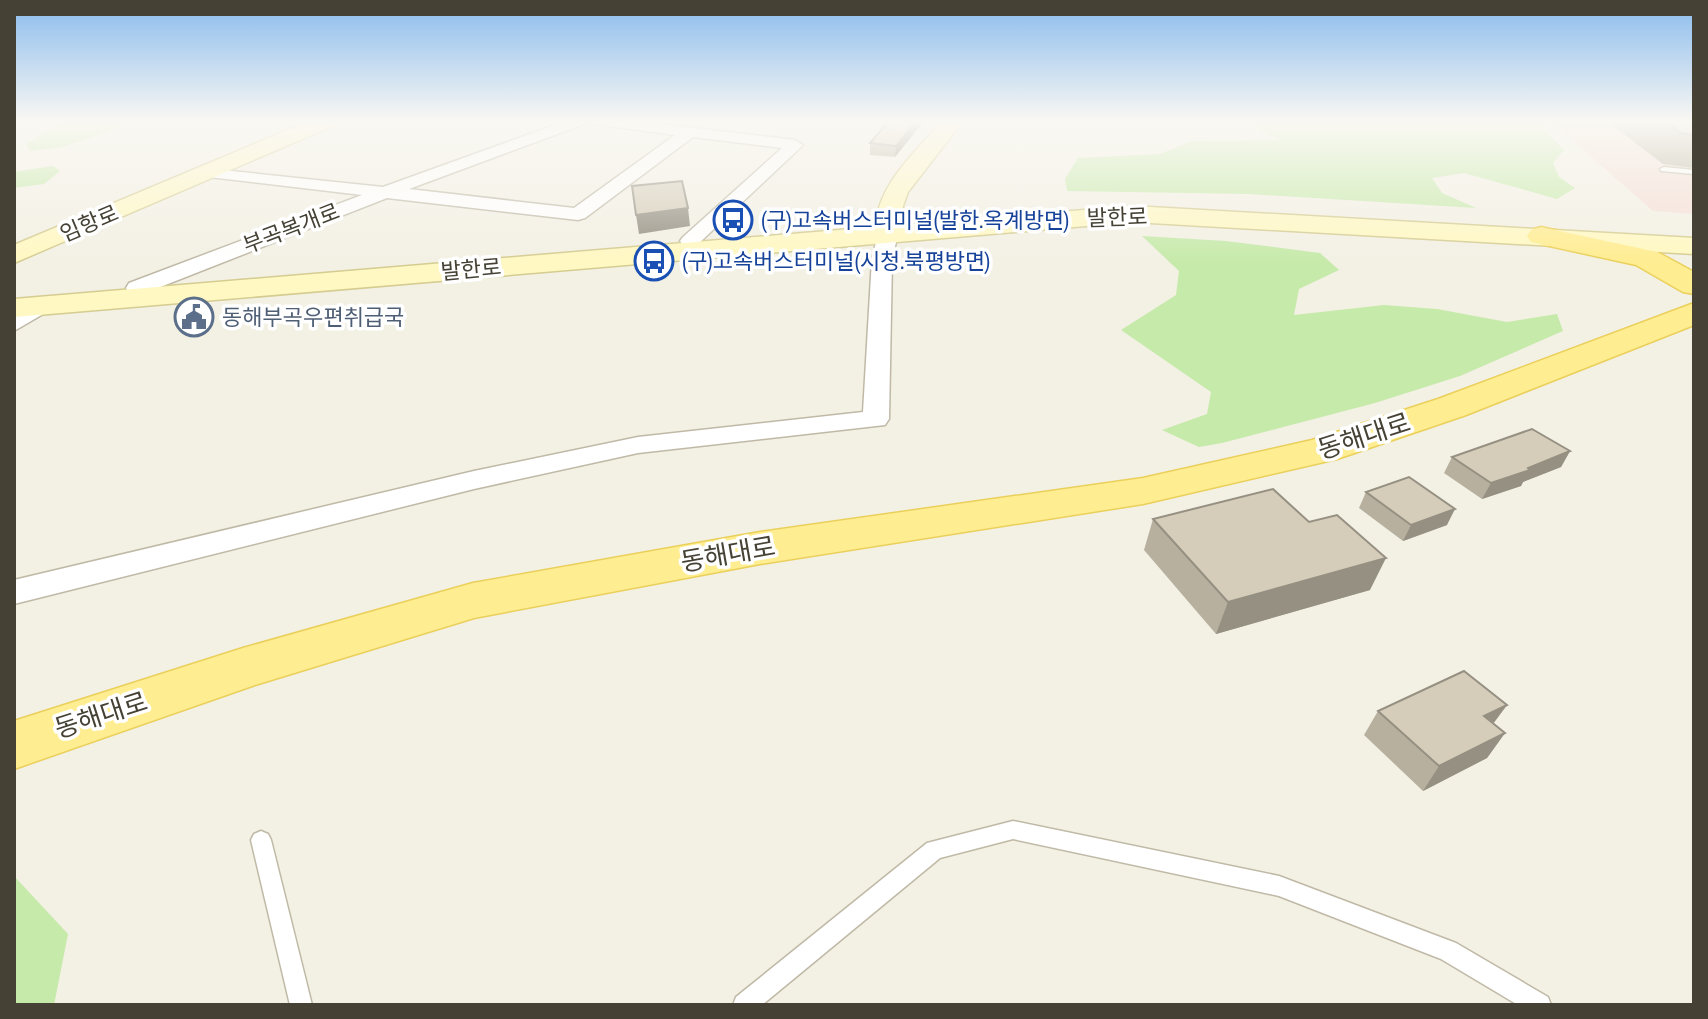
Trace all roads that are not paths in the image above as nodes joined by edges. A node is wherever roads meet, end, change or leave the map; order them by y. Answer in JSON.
{"nodes":[{"id":1,"x":200,"y":169,"type":"edge"},
{"id":2,"x":217,"y":169,"type":"edge"},
{"id":3,"x":450,"y":169,"type":"edge"},
{"id":4,"x":640,"y":169,"type":"edge"},
{"id":5,"x":769,"y":169,"type":"edge"},
{"id":6,"x":914,"y":169,"type":"edge"},
{"id":7,"x":1664,"y":169,"type":"dead end"},
{"id":8,"x":209,"y":172,"type":"junction"},
{"id":9,"x":1694,"y":172,"type":"edge"},
{"id":10,"x":896,"y":191,"type":"junction"},
{"id":11,"x":385,"y":192,"type":"junction"},
{"id":12,"x":968,"y":212,"type":"junction"},
{"id":13,"x":890,"y":228,"type":"junction"},
{"id":14,"x":1694,"y":234,"type":"edge"},
{"id":15,"x":1541,"y":236,"type":"junction"},
{"id":16,"x":690,"y":241,"type":"junction"},
{"id":17,"x":1694,"y":246,"type":"edge"},
{"id":18,"x":16,"y":254,"type":"edge"},
{"id":19,"x":137,"y":288,"type":"junction"},
{"id":20,"x":1694,"y":288,"type":"edge"},
{"id":21,"x":84,"y":290,"type":"junction"},
{"id":22,"x":14,"y":291,"type":"edge"},
{"id":23,"x":28,"y":307,"type":"edge"},
{"id":24,"x":1694,"y":313,"type":"edge"},
{"id":25,"x":14,"y":324,"type":"edge"},
{"id":26,"x":1452,"y":407,"type":"junction"},
{"id":27,"x":14,"y":592,"type":"edge"},
{"id":28,"x":14,"y":745,"type":"edge"},
{"id":29,"x":261,"y":840,"type":"dead end"},
{"id":30,"x":301,"y":1005,"type":"edge"},
{"id":31,"x":744,"y":1005,"type":"edge"},
{"id":32,"x":1540,"y":1005,"type":"edge"}],
"edges":[{"from":1,"to":18,"type":"street"},
{"from":2,"to":8,"type":"street","name":"임항로"},
{"from":3,"to":11,"type":"street","name":"부곡복개로"},
{"from":4,"to":11,"type":"street"},
{"from":5,"to":16,"type":"street"},
{"from":6,"to":10,"type":"street"},
{"from":7,"to":9,"type":"lane"},
{"from":8,"to":11,"type":"street"},
{"from":8,"to":18,"type":"street","name":"임항로"},
{"from":10,"to":12,"type":"street"},
{"from":10,"to":13,"type":"street"},
{"from":11,"to":19,"type":"street","name":"부곡복개로"},
{"from":12,"to":13,"type":"street","name":"발한로"},
{"from":12,"to":14,"type":"street","name":"발한로"},
{"from":13,"to":15,"type":"street","name":"발한로"},
{"from":13,"to":16,"type":"street","name":"발한로"},
{"from":13,"to":23,"type":"street","name":"발한로"},
{"from":13,"to":27,"type":"street"},
{"from":15,"to":17,"type":"street","name":"발한로"},
{"from":15,"to":20,"type":"main road"},
{"from":16,"to":19,"type":"street","name":"발한로"},
{"from":18,"to":21,"type":"street"},
{"from":19,"to":21,"type":"street","name":"발한로"},
{"from":20,"to":26,"type":"main road","name":"동해대로"},
{"from":21,"to":22,"type":"street","name":"발한로"},
{"from":23,"to":25,"type":"street"},
{"from":24,"to":26,"type":"main road","name":"동해대로"},
{"from":26,"to":28,"type":"main road","name":"동해대로"},
{"from":29,"to":30,"type":"lane"},
{"from":31,"to":32,"type":"lane"}]}
